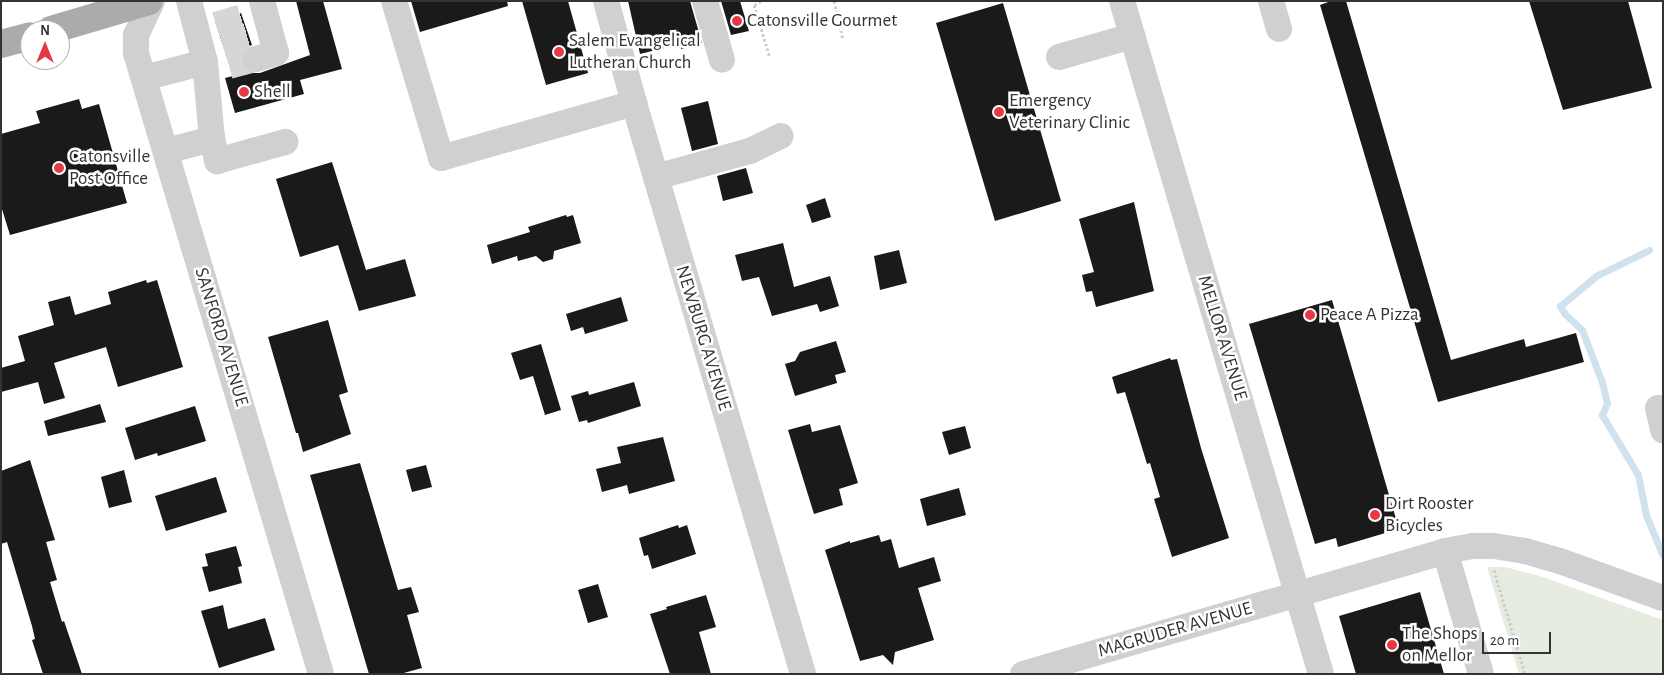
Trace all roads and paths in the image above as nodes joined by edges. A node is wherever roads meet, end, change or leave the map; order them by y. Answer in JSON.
{"nodes":[{"id":1,"x":150,"y":1,"type":"edge"},
{"id":2,"x":189,"y":1,"type":"edge"},
{"id":3,"x":394,"y":1,"type":"edge"},
{"id":4,"x":606,"y":1,"type":"edge"},
{"id":5,"x":704,"y":1,"type":"edge"},
{"id":6,"x":761,"y":1,"type":"edge"},
{"id":7,"x":834,"y":1,"type":"edge"},
{"id":8,"x":1122,"y":1,"type":"edge"},
{"id":9,"x":1271,"y":1,"type":"edge"},
{"id":10,"x":70,"y":24,"type":"edge"},
{"id":11,"x":1279,"y":29,"type":"dead end"},
{"id":12,"x":1132,"y":36,"type":"junction"},
{"id":13,"x":20,"y":39,"type":"edge"},
{"id":14,"x":843,"y":39,"type":"dead end"},
{"id":15,"x":1,"y":44,"type":"edge"},
{"id":16,"x":211,"y":50,"type":"junction"},
{"id":17,"x":1059,"y":57,"type":"dead end"},
{"id":18,"x":770,"y":58,"type":"dead end"},
{"id":19,"x":722,"y":60,"type":"dead end"},
{"id":20,"x":144,"y":78,"type":"junction"},
{"id":21,"x":634,"y":103,"type":"junction"},
{"id":22,"x":781,"y":136,"type":"dead end"},
{"id":23,"x":212,"y":139,"type":"junction"},
{"id":24,"x":285,"y":142,"type":"dead end"},
{"id":25,"x":166,"y":151,"type":"junction"},
{"id":26,"x":656,"y":178,"type":"junction"},
{"id":27,"x":1446,"y":551,"type":"junction"},
{"id":28,"x":1493,"y":564,"type":"dead end"},
{"id":29,"x":1298,"y":595,"type":"junction"},
{"id":30,"x":1663,"y":598,"type":"edge"},
{"id":31,"x":321,"y":674,"type":"edge"},
{"id":32,"x":803,"y":674,"type":"edge"},
{"id":33,"x":1023,"y":674,"type":"edge"},
{"id":34,"x":1322,"y":674,"type":"edge"},
{"id":35,"x":1481,"y":674,"type":"edge"},
{"id":36,"x":1525,"y":674,"type":"edge"}],
"edges":[{"from":1,"to":10,"type":"main road"},
{"from":1,"to":20,"type":"street","name":"SANFORD AVENUE"},
{"from":2,"to":16,"type":"street"},
{"from":3,"to":21,"type":"street"},
{"from":4,"to":21,"type":"street","name":"NEWBURG AVENUE"},
{"from":5,"to":19,"type":"street"},
{"from":6,"to":18,"type":"path"},
{"from":7,"to":14,"type":"path"},
{"from":8,"to":12,"type":"street","name":"MELLOR AVENUE"},
{"from":9,"to":11,"type":"street"},
{"from":12,"to":17,"type":"street"},
{"from":12,"to":29,"type":"street","name":"MELLOR AVENUE"},
{"from":13,"to":15,"type":"main road"},
{"from":16,"to":20,"type":"street"},
{"from":16,"to":23,"type":"street"},
{"from":20,"to":25,"type":"street","name":"SANFORD AVENUE"},
{"from":21,"to":26,"type":"street","name":"NEWBURG AVENUE"},
{"from":22,"to":26,"type":"street"},
{"from":23,"to":24,"type":"street"},
{"from":23,"to":25,"type":"street"},
{"from":25,"to":31,"type":"street","name":"SANFORD AVENUE"},
{"from":26,"to":32,"type":"street","name":"NEWBURG AVENUE"},
{"from":27,"to":29,"type":"street","name":"MAGRUDER AVENUE"},
{"from":27,"to":30,"type":"street","name":"MAGRUDER AVENUE"},
{"from":27,"to":35,"type":"street"},
{"from":28,"to":36,"type":"path"},
{"from":29,"to":33,"type":"street","name":"MAGRUDER AVENUE"},
{"from":29,"to":34,"type":"street","name":"MELLOR AVENUE"}]}
